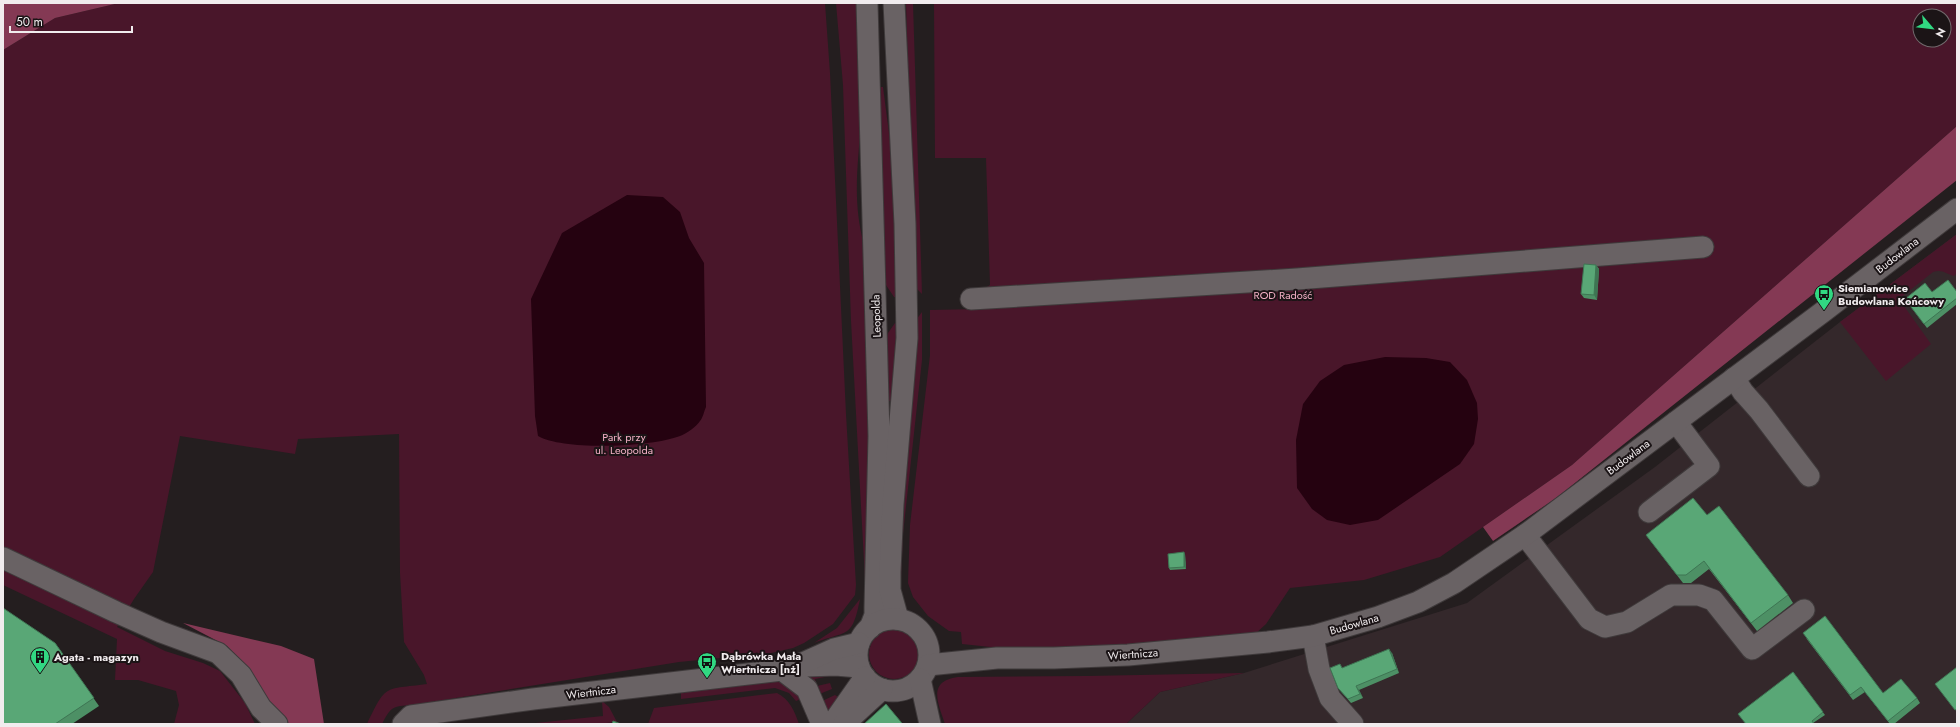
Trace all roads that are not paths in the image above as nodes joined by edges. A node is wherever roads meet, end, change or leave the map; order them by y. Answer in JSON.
{"nodes":[{"id":1,"x":867,"y":3,"type":"edge"},
{"id":2,"x":894,"y":3,"type":"edge"},
{"id":3,"x":1957,"y":209,"type":"edge"},
{"id":4,"x":1703,"y":247,"type":"dead end"},
{"id":5,"x":970,"y":299,"type":"dead end"},
{"id":6,"x":906,"y":304,"type":"junction"},
{"id":7,"x":876,"y":306,"type":"junction"},
{"id":8,"x":1734,"y":378,"type":"junction"},
{"id":9,"x":1676,"y":422,"type":"junction"},
{"id":10,"x":1809,"y":476,"type":"dead end"},
{"id":11,"x":1649,"y":512,"type":"dead end"},
{"id":12,"x":1525,"y":535,"type":"junction"},
{"id":13,"x":3,"y":558,"type":"edge"},
{"id":14,"x":1804,"y":610,"type":"dead end"},
{"id":15,"x":898,"y":619,"type":"junction"},
{"id":16,"x":864,"y":636,"type":"junction"},
{"id":17,"x":1313,"y":636,"type":"junction"},
{"id":18,"x":927,"y":641,"type":"junction"},
{"id":19,"x":1268,"y":642,"type":"joint"},
{"id":20,"x":997,"y":658,"type":"junction"},
{"id":21,"x":788,"y":668,"type":"junction"},
{"id":22,"x":862,"y":672,"type":"junction"},
{"id":23,"x":924,"y":672,"type":"junction"},
{"id":24,"x":890,"y":690,"type":"junction"},
{"id":25,"x":277,"y":724,"type":"edge"},
{"id":26,"x":403,"y":724,"type":"edge"},
{"id":27,"x":822,"y":724,"type":"edge"},
{"id":28,"x":832,"y":724,"type":"edge"},
{"id":29,"x":844,"y":724,"type":"edge"},
{"id":30,"x":920,"y":724,"type":"edge"},
{"id":31,"x":930,"y":724,"type":"edge"},
{"id":32,"x":1353,"y":724,"type":"edge"}],
"edges":[{"from":1,"to":7,"type":"street","name":"Leopolda"},
{"from":2,"to":6,"type":"street"},
{"from":3,"to":8,"type":"street","name":"Budowlana"},
{"from":4,"to":5,"type":"street"},
{"from":6,"to":7,"type":"street"},
{"from":6,"to":15,"type":"street"},
{"from":7,"to":16,"type":"street","name":"Leopolda"},
{"from":8,"to":9,"type":"street","name":"Budowlana"},
{"from":8,"to":10,"type":"street"},
{"from":9,"to":11,"type":"street"},
{"from":9,"to":12,"type":"street","name":"Budowlana"},
{"from":12,"to":14,"type":"street"},
{"from":12,"to":17,"type":"street","name":"Budowlana"},
{"from":13,"to":25,"type":"street"},
{"from":15,"to":16,"type":"street"},
{"from":15,"to":18,"type":"street"},
{"from":16,"to":21,"type":"street","name":"Wiertnicza"},
{"from":16,"to":22,"type":"street"},
{"from":17,"to":19,"type":"street","name":"Budowlana"},
{"from":17,"to":32,"type":"street"},
{"from":18,"to":20,"type":"street","name":"Wiertnicza"},
{"from":18,"to":23,"type":"street"},
{"from":19,"to":20,"type":"street","name":"Wiertnicza"},
{"from":20,"to":23,"type":"street","name":"Wiertnicza"},
{"from":21,"to":22,"type":"street","name":"Wiertnicza"},
{"from":21,"to":26,"type":"street","name":"Wiertnicza"},
{"from":21,"to":27,"type":"street"},
{"from":22,"to":24,"type":"street"},
{"from":22,"to":28,"type":"street"},
{"from":23,"to":24,"type":"street"},
{"from":23,"to":31,"type":"street"},
{"from":24,"to":29,"type":"street"},
{"from":24,"to":30,"type":"street"}]}
